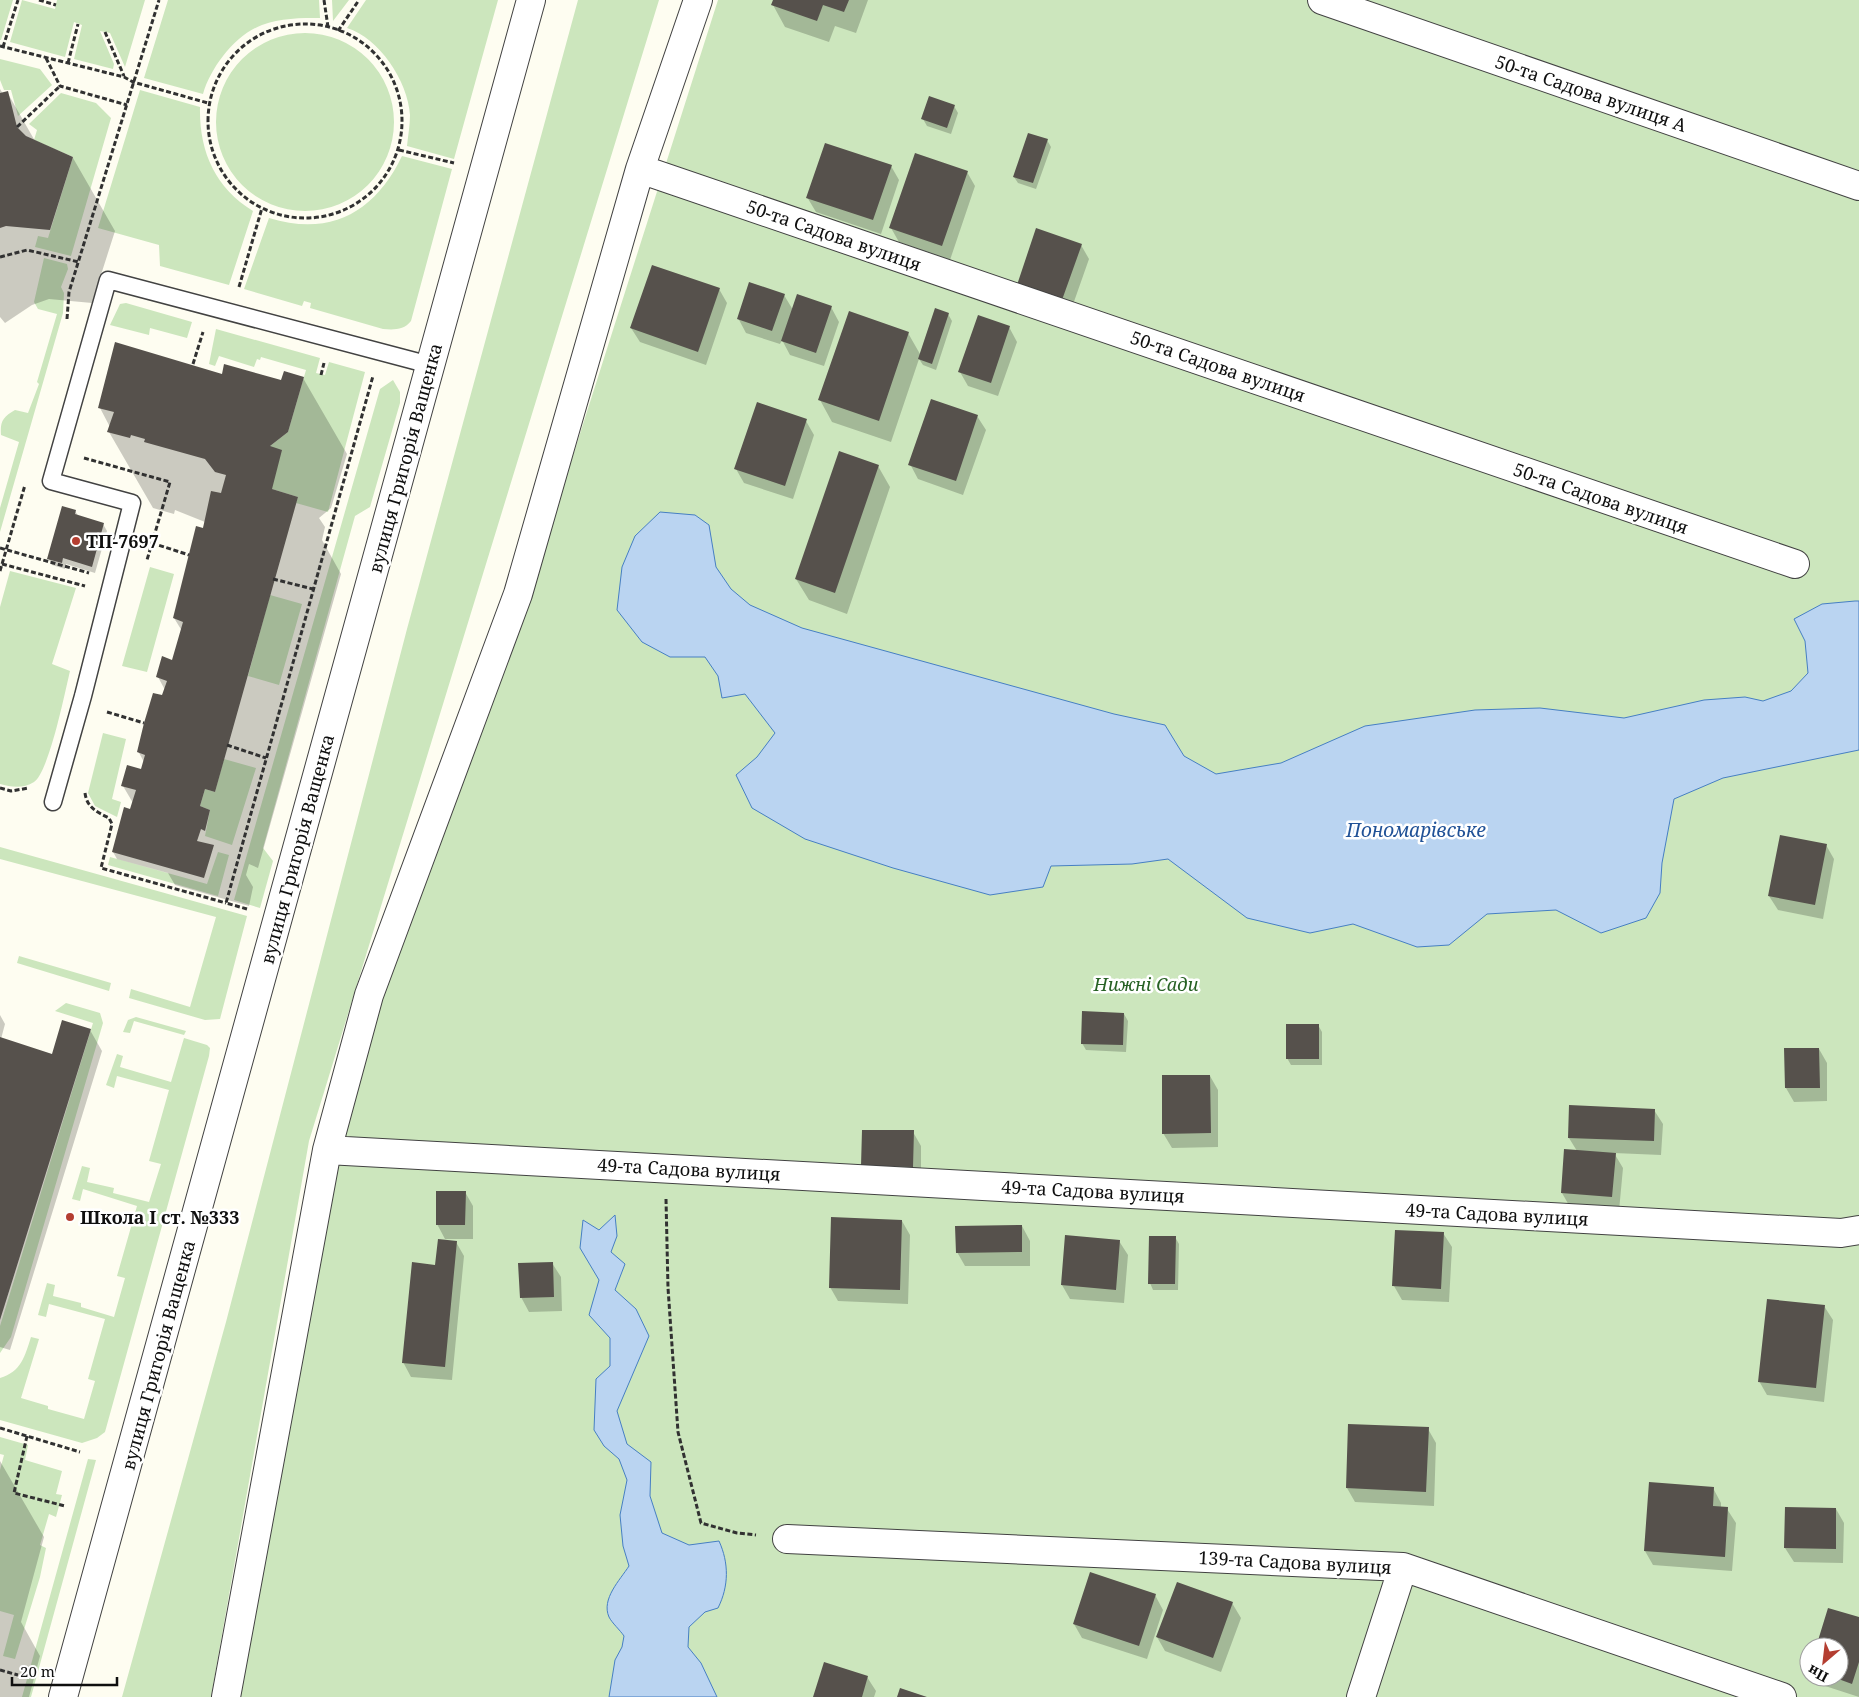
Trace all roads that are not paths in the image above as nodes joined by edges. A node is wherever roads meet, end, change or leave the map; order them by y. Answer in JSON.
{"nodes":[{"id":1,"x":531,"y":0,"type":"edge"},
{"id":2,"x":698,"y":0,"type":"edge"},
{"id":3,"x":1322,"y":0,"type":"edge"},
{"id":4,"x":640,"y":169,"type":"junction"},
{"id":5,"x":1859,"y":186,"type":"edge"},
{"id":6,"x":430,"y":365,"type":"junction"},
{"id":7,"x":1795,"y":564,"type":"dead end"},
{"id":8,"x":53,"y":802,"type":"dead end"},
{"id":9,"x":327,"y":1150,"type":"junction"},
{"id":10,"x":1859,"y":1230,"type":"edge"},
{"id":11,"x":787,"y":1539,"type":"road end"},
{"id":12,"x":1403,"y":1567,"type":"junction"},
{"id":13,"x":63,"y":1697,"type":"edge"},
{"id":14,"x":226,"y":1697,"type":"edge"},
{"id":15,"x":1361,"y":1697,"type":"edge"},
{"id":16,"x":1782,"y":1697,"type":"edge"}],
"edges":[{"from":1,"to":6,"type":"street","name":"вулиця Григорія Ващенка"},
{"from":2,"to":4,"type":"street"},
{"from":3,"to":5,"type":"street","name":"50-та Садова вулиця А"},
{"from":4,"to":7,"type":"street","name":"50-та Садова вулиця"},
{"from":4,"to":9,"type":"street"},
{"from":6,"to":8,"type":"lane"},
{"from":6,"to":13,"type":"street","name":"вулиця Григорія Ващенка"},
{"from":9,"to":10,"type":"street","name":"49-та Садова вулиця"},
{"from":9,"to":14,"type":"street"},
{"from":11,"to":12,"type":"street","name":"139-та Садова вулиця"},
{"from":12,"to":15,"type":"street"},
{"from":12,"to":16,"type":"street","name":"139-та Садова вулиця"}]}
